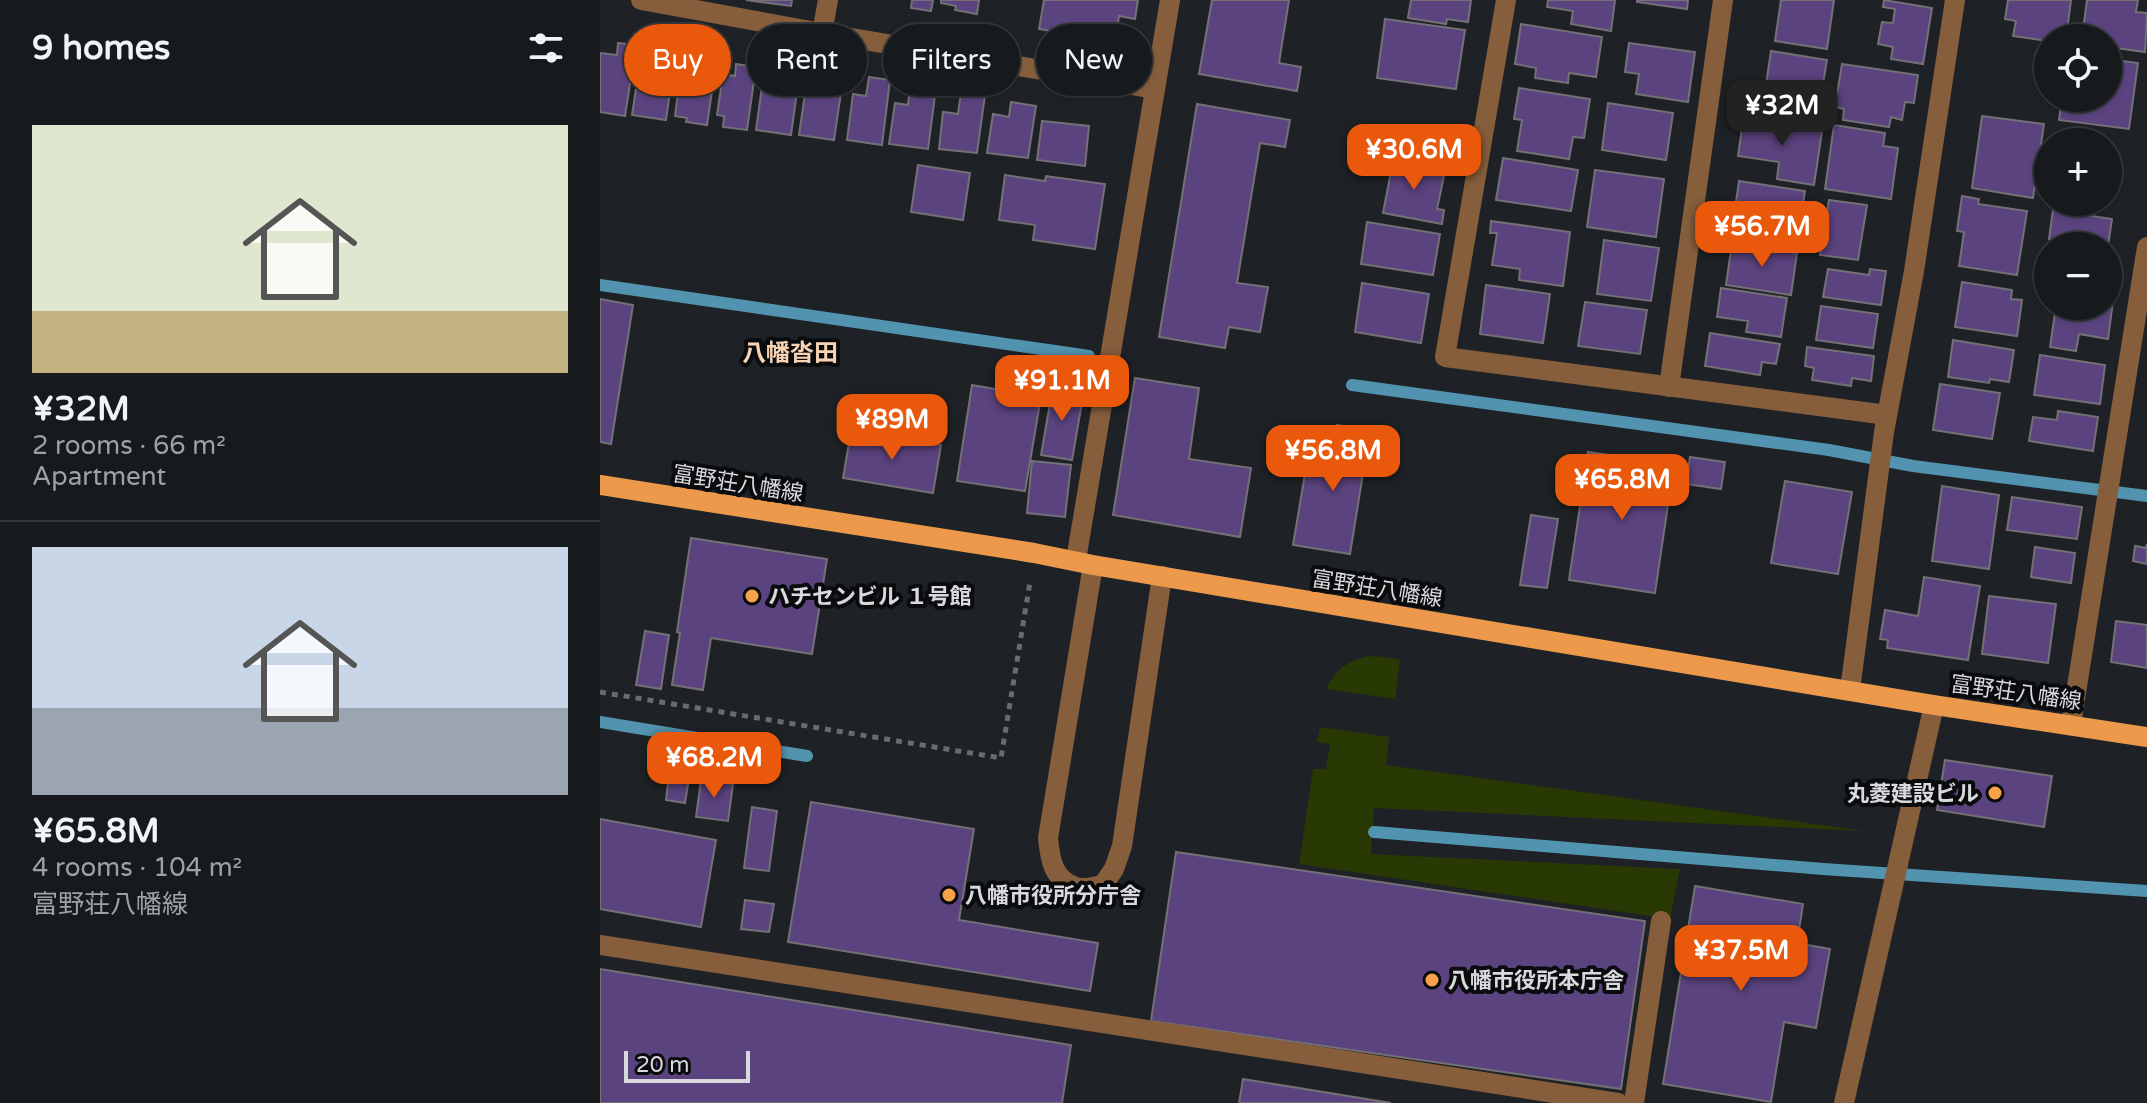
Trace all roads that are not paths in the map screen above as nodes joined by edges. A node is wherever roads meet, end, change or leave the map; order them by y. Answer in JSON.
{"nodes":[{"id":1,"x":641,"y":0,"type":"edge"},
{"id":2,"x":828,"y":0,"type":"edge"},
{"id":3,"x":1170,"y":0,"type":"edge"},
{"id":4,"x":1506,"y":0,"type":"edge"},
{"id":5,"x":1723,"y":0,"type":"edge"},
{"id":6,"x":1955,"y":0,"type":"edge"},
{"id":7,"x":773,"y":24,"type":"edge"},
{"id":8,"x":824,"y":24,"type":"edge"},
{"id":9,"x":867,"y":41,"type":"edge"},
{"id":10,"x":1155,"y":89,"type":"junction"},
{"id":11,"x":2147,"y":247,"type":"edge"},
{"id":12,"x":1669,"y":387,"type":"junction"},
{"id":13,"x":1885,"y":424,"type":"junction"},
{"id":14,"x":600,"y":485,"type":"edge"},
{"id":15,"x":1085,"y":563,"type":"junction"},
{"id":16,"x":1162,"y":576,"type":"junction"},
{"id":17,"x":1850,"y":690,"type":"junction"},
{"id":18,"x":1934,"y":705,"type":"junction"},
{"id":19,"x":2071,"y":724,"type":"junction"},
{"id":20,"x":2147,"y":737,"type":"edge"},
{"id":21,"x":1661,"y":921,"type":"dead end"},
{"id":22,"x":600,"y":945,"type":"edge"},
{"id":23,"x":1618,"y":1103,"type":"edge"},
{"id":24,"x":1634,"y":1103,"type":"edge"},
{"id":25,"x":1844,"y":1103,"type":"edge"}],
"edges":[{"from":1,"to":7,"type":"street"},
{"from":2,"to":8,"type":"street"},
{"from":3,"to":10,"type":"street"},
{"from":4,"to":12,"type":"street"},
{"from":5,"to":12,"type":"street"},
{"from":6,"to":13,"type":"street"},
{"from":9,"to":10,"type":"street"},
{"from":10,"to":15,"type":"street"},
{"from":11,"to":19,"type":"street"},
{"from":12,"to":13,"type":"street"},
{"from":13,"to":17,"type":"street"},
{"from":14,"to":15,"type":"main road","name":"富野荘八幡線"},
{"from":15,"to":16,"type":"main road","name":"富野荘八幡線"},
{"from":15,"to":16,"type":"street"},
{"from":16,"to":17,"type":"main road","name":"富野荘八幡線"},
{"from":17,"to":18,"type":"main road","name":"富野荘八幡線"},
{"from":18,"to":19,"type":"main road","name":"富野荘八幡線"},
{"from":18,"to":25,"type":"street"},
{"from":19,"to":20,"type":"main road","name":"富野荘八幡線"},
{"from":21,"to":24,"type":"street"},
{"from":22,"to":23,"type":"street"}]}
